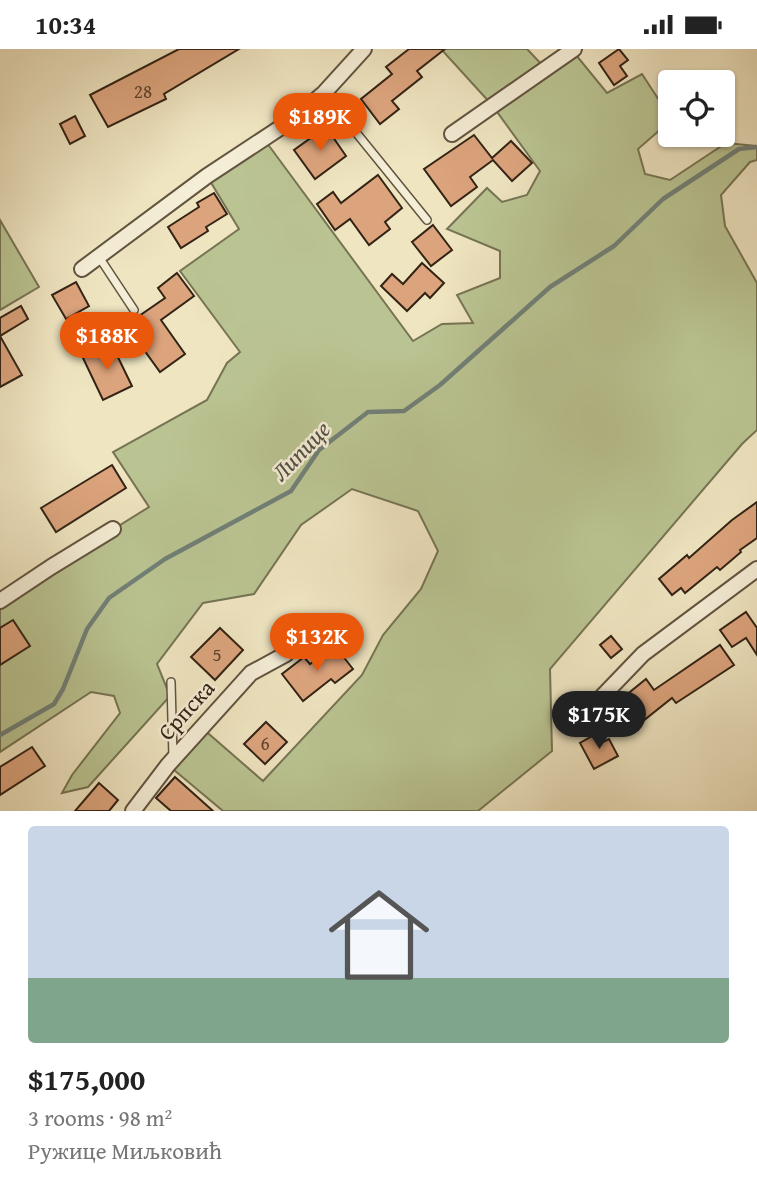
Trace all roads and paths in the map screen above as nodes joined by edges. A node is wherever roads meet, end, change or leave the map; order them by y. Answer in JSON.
{"nodes":[{"id":1,"x":364,"y":49,"type":"edge"},
{"id":2,"x":574,"y":49,"type":"edge"},
{"id":3,"x":324,"y":93,"type":"junction"},
{"id":4,"x":452,"y":134,"type":"dead end"},
{"id":5,"x":427,"y":220,"type":"dead end"},
{"id":6,"x":99,"y":257,"type":"junction"},
{"id":7,"x":82,"y":269,"type":"dead end"},
{"id":8,"x":134,"y":310,"type":"dead end"},
{"id":9,"x":113,"y":529,"type":"dead end"},
{"id":10,"x":757,"y":569,"type":"edge"},
{"id":11,"x":0,"y":601,"type":"edge"},
{"id":12,"x":286,"y":655,"type":"dead end"},
{"id":13,"x":171,"y":682,"type":"dead end"},
{"id":14,"x":594,"y":705,"type":"dead end"},
{"id":15,"x":173,"y":760,"type":"junction"},
{"id":16,"x":133,"y":811,"type":"edge"}],
"edges":[{"from":1,"to":3,"type":"street"},
{"from":2,"to":4,"type":"street"},
{"from":3,"to":5,"type":"lane"},
{"from":3,"to":6,"type":"street"},
{"from":6,"to":7,"type":"street"},
{"from":6,"to":8,"type":"lane"},
{"from":9,"to":11,"type":"street"},
{"from":10,"to":14,"type":"street"},
{"from":12,"to":15,"type":"street","name":"Српска"},
{"from":13,"to":15,"type":"lane"},
{"from":15,"to":16,"type":"street","name":"Српска"}]}
